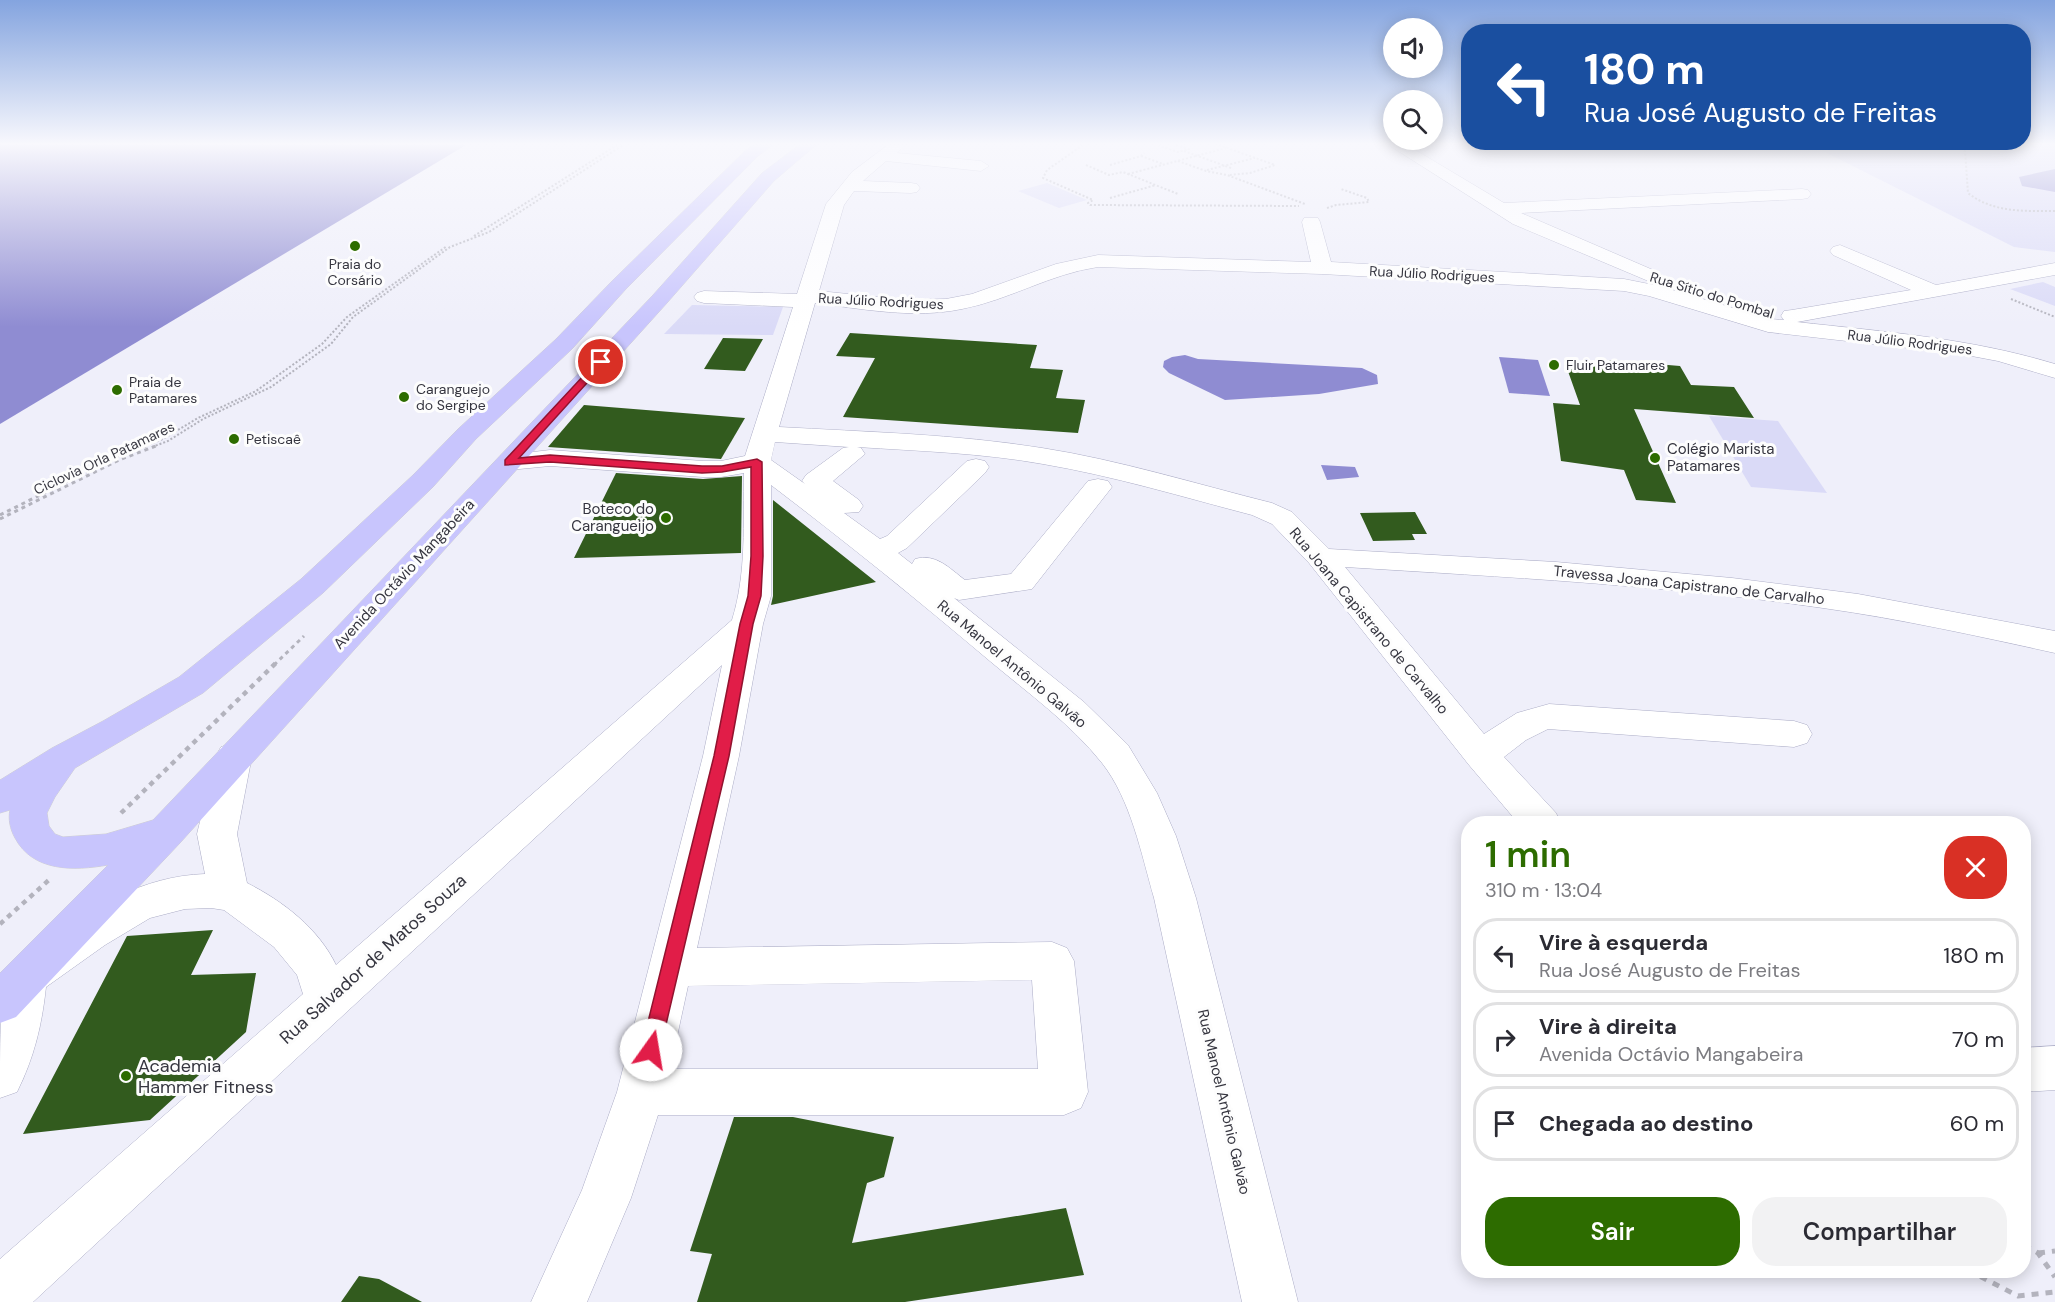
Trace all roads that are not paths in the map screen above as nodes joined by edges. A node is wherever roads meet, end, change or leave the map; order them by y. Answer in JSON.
{"nodes":[{"id":1,"x":699,"y":206,"type":"edge"},
{"id":2,"x":742,"y":206,"type":"edge"},
{"id":3,"x":834,"y":206,"type":"edge"},
{"id":4,"x":1495,"y":206,"type":"edge"},
{"id":5,"x":1560,"y":206,"type":"edge"},
{"id":6,"x":1636,"y":206,"type":"edge"},
{"id":7,"x":1500,"y":209,"type":"junction"},
{"id":8,"x":1317,"y":215,"type":"road end"},
{"id":9,"x":1659,"y":220,"type":"dead end"},
{"id":10,"x":1840,"y":251,"type":"dead end"},
{"id":11,"x":1322,"y":268,"type":"junction"},
{"id":12,"x":2055,"y":269,"type":"edge"},
{"id":13,"x":1934,"y":292,"type":"junction"},
{"id":14,"x":704,"y":297,"type":"dead end"},
{"id":15,"x":805,"y":299,"type":"junction"},
{"id":16,"x":2055,"y":371,"type":"edge"},
{"id":17,"x":760,"y":448,"type":"junction"},
{"id":18,"x":852,"y":454,"type":"dead end"},
{"id":19,"x":509,"y":462,"type":"junction"},
{"id":20,"x":976,"y":467,"type":"dead end"},
{"id":21,"x":1098,"y":487,"type":"dead end"},
{"id":22,"x":384,"y":517,"type":"junction"},
{"id":23,"x":887,"y":547,"type":"junction"},
{"id":24,"x":1320,"y":558,"type":"junction"},
{"id":25,"x":948,"y":596,"type":"junction"},
{"id":26,"x":747,"y":624,"type":"junction"},
{"id":27,"x":2055,"y":642,"type":"edge"},
{"id":28,"x":1794,"y":734,"type":"dead end"},
{"id":29,"x":234,"y":756,"type":"junction"},
{"id":30,"x":1482,"y":756,"type":"junction"},
{"id":31,"x":65,"y":757,"type":"junction"},
{"id":32,"x":0,"y":799,"type":"edge"},
{"id":33,"x":1535,"y":816,"type":"edge"},
{"id":34,"x":166,"y":832,"type":"junction"},
{"id":35,"x":229,"y":893,"type":"junction"},
{"id":36,"x":669,"y":967,"type":"junction"},
{"id":37,"x":13,"y":990,"type":"edge"},
{"id":38,"x":327,"y":1000,"type":"junction"},
{"id":39,"x":2055,"y":1068,"type":"edge"},
{"id":40,"x":2031,"y":1070,"type":"edge"},
{"id":41,"x":0,"y":1076,"type":"edge"},
{"id":42,"x":642,"y":1092,"type":"junction"},
{"id":43,"x":0,"y":1295,"type":"edge"},
{"id":44,"x":559,"y":1302,"type":"edge"},
{"id":45,"x":1270,"y":1302,"type":"edge"}],
"edges":[{"from":1,"to":22,"type":"main road"},
{"from":2,"to":19,"type":"main road","name":"Avenida Octávio Mangabeira"},
{"from":3,"to":15,"type":"street"},
{"from":4,"to":7,"type":"street","name":"Rua Sítio do Pombal"},
{"from":5,"to":7,"type":"street"},
{"from":6,"to":9,"type":"street"},
{"from":7,"to":13,"type":"street","name":"Rua Sítio do Pombal"},
{"from":8,"to":11,"type":"street"},
{"from":10,"to":13,"type":"street"},
{"from":11,"to":15,"type":"street","name":"Rua Júlio Rodrigues"},
{"from":11,"to":16,"type":"street","name":"Rua Júlio Rodrigues"},
{"from":12,"to":13,"type":"street","name":"Rua Sítio do Pombal"},
{"from":14,"to":15,"type":"street"},
{"from":15,"to":17,"type":"street"},
{"from":17,"to":19,"type":"street","name":"Rua Joana Capistrano de Carvalho"},
{"from":17,"to":23,"type":"street","name":"Rua Manoel Antônio Galvão"},
{"from":17,"to":24,"type":"street","name":"Rua Joana Capistrano de Carvalho"},
{"from":17,"to":26,"type":"street"},
{"from":18,"to":23,"type":"street"},
{"from":19,"to":22,"type":"main road"},
{"from":19,"to":29,"type":"main road","name":"Avenida Octávio Mangabeira"},
{"from":20,"to":23,"type":"street"},
{"from":21,"to":25,"type":"street"},
{"from":22,"to":31,"type":"main road"},
{"from":23,"to":25,"type":"street","name":"Rua Manoel Antônio Galvão"},
{"from":24,"to":27,"type":"street","name":"Travessa Joana Capistrano de Carvalho"},
{"from":24,"to":30,"type":"street","name":"Rua Joana Capistrano de Carvalho"},
{"from":25,"to":45,"type":"street","name":"Rua Manoel Antônio Galvão"},
{"from":26,"to":36,"type":"street"},
{"from":26,"to":38,"type":"street","name":"Rua Salvador de Matos Souza"},
{"from":28,"to":30,"type":"street"},
{"from":29,"to":34,"type":"main road","name":"Avenida Octávio Mangabeira"},
{"from":29,"to":35,"type":"street"},
{"from":30,"to":33,"type":"street","name":"Rua Joana Capistrano de Carvalho"},
{"from":31,"to":32,"type":"main road"},
{"from":31,"to":34,"type":"main road"},
{"from":34,"to":37,"type":"main road","name":"Avenida Octávio Mangabeira"},
{"from":35,"to":37,"type":"street"},
{"from":35,"to":38,"type":"street"},
{"from":36,"to":42,"type":"street"},
{"from":36,"to":42,"type":"street"},
{"from":37,"to":41,"type":"street"},
{"from":38,"to":43,"type":"street","name":"Rua Salvador de Matos Souza"},
{"from":39,"to":40,"type":"street"},
{"from":42,"to":44,"type":"street"}]}
